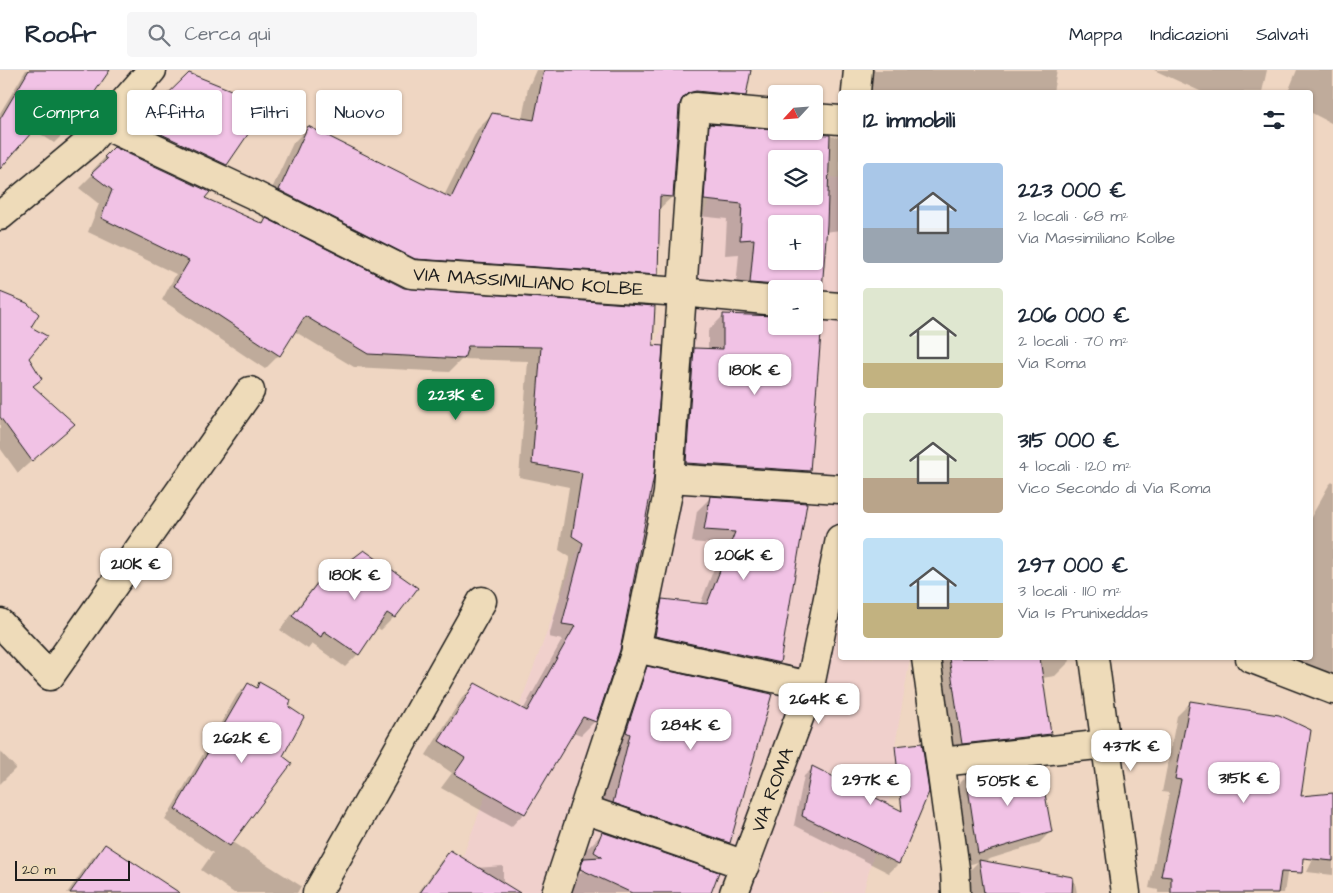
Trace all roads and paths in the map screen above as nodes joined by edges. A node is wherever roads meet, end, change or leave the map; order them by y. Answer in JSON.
{"nodes":[{"id":1,"x":152,"y":70,"type":"edge"},
{"id":2,"x":858,"y":70,"type":"edge"},
{"id":3,"x":856,"y":90,"type":"edge"},
{"id":4,"x":117,"y":110,"type":"edge"},
{"id":5,"x":768,"y":113,"type":"edge"},
{"id":6,"x":823,"y":119,"type":"edge"},
{"id":7,"x":838,"y":120,"type":"edge"},
{"id":8,"x":117,"y":131,"type":"edge"},
{"id":9,"x":95,"y":135,"type":"edge"},
{"id":10,"x":0,"y":216,"type":"edge"},
{"id":11,"x":681,"y":292,"type":"junction"},
{"id":12,"x":768,"y":300,"type":"edge"},
{"id":13,"x":823,"y":306,"type":"edge"},
{"id":14,"x":838,"y":307,"type":"edge"},
{"id":15,"x":250,"y":390,"type":"dead end"},
{"id":16,"x":669,"y":478,"type":"junction"},
{"id":17,"x":838,"y":489,"type":"edge"},
{"id":18,"x":838,"y":549,"type":"edge"},
{"id":19,"x":482,"y":601,"type":"dead end"},
{"id":20,"x":0,"y":623,"type":"edge"},
{"id":21,"x":636,"y":648,"type":"junction"},
{"id":22,"x":926,"y":660,"type":"edge"},
{"id":23,"x":1094,"y":660,"type":"edge"},
{"id":24,"x":1255,"y":660,"type":"edge"},
{"id":25,"x":810,"y":686,"type":"junction"},
{"id":26,"x":1333,"y":690,"type":"edge"},
{"id":27,"x":1106,"y":744,"type":"junction"},
{"id":28,"x":940,"y":762,"type":"junction"},
{"id":29,"x":584,"y":809,"type":"junction"},
{"id":30,"x":746,"y":865,"type":"junction"},
{"id":31,"x":317,"y":893,"type":"edge"},
{"id":32,"x":556,"y":893,"type":"edge"},
{"id":33,"x":734,"y":893,"type":"edge"},
{"id":34,"x":956,"y":893,"type":"edge"},
{"id":35,"x":1126,"y":893,"type":"edge"}],
"edges":[{"from":1,"to":4,"type":"street"},
{"from":2,"to":3,"type":"street"},
{"from":5,"to":11,"type":"street"},
{"from":6,"to":7,"type":"street"},
{"from":8,"to":11,"type":"street","name":"VIA MASSIMILIANO KOLBE"},
{"from":9,"to":10,"type":"street"},
{"from":11,"to":12,"type":"street","name":"VIA MASSIMILIANO KOLBE"},
{"from":11,"to":16,"type":"street"},
{"from":13,"to":14,"type":"street"},
{"from":15,"to":20,"type":"street"},
{"from":16,"to":17,"type":"street"},
{"from":16,"to":21,"type":"street"},
{"from":18,"to":25,"type":"street","name":"VIA ROMA"},
{"from":19,"to":31,"type":"street"},
{"from":21,"to":25,"type":"street"},
{"from":21,"to":29,"type":"street"},
{"from":22,"to":28,"type":"street"},
{"from":23,"to":27,"type":"street"},
{"from":24,"to":26,"type":"street"},
{"from":25,"to":30,"type":"street","name":"VIA ROMA"},
{"from":27,"to":28,"type":"street"},
{"from":27,"to":35,"type":"street"},
{"from":28,"to":34,"type":"street"},
{"from":29,"to":30,"type":"street"},
{"from":29,"to":32,"type":"street"},
{"from":30,"to":33,"type":"street","name":"VIA ROMA"}]}
